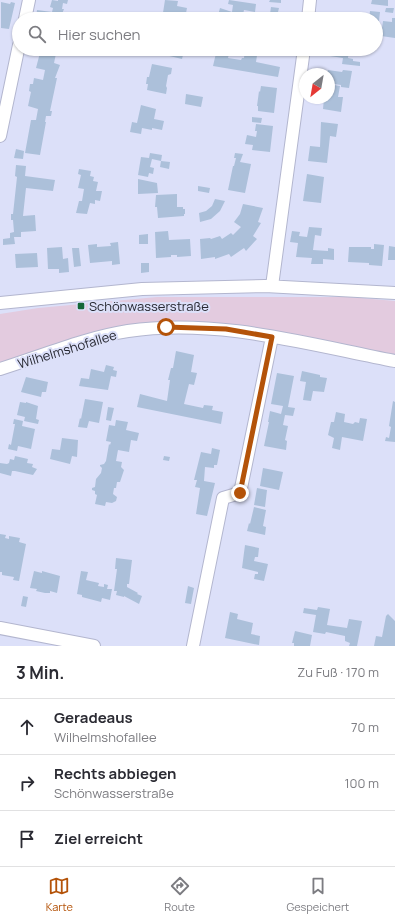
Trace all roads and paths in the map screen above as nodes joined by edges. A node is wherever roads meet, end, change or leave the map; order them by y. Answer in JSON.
{"nodes":[{"id":1,"x":28,"y":0,"type":"edge"},
{"id":2,"x":310,"y":0,"type":"edge"},
{"id":3,"x":25,"y":12,"type":"edge"},
{"id":4,"x":309,"y":12,"type":"edge"},
{"id":5,"x":16,"y":56,"type":"edge"},
{"id":6,"x":303,"y":56,"type":"edge"},
{"id":7,"x":3,"y":110,"type":"edge"},
{"id":8,"x":0,"y":136,"type":"edge"},
{"id":9,"x":272,"y":286,"type":"junction"},
{"id":10,"x":395,"y":293,"type":"edge"},
{"id":11,"x":0,"y":303,"type":"edge"},
{"id":12,"x":272,"y":337,"type":"junction"},
{"id":13,"x":395,"y":361,"type":"edge"},
{"id":14,"x":0,"y":369,"type":"edge"},
{"id":15,"x":0,"y":628,"type":"edge"},
{"id":16,"x":94,"y":646,"type":"edge"},
{"id":17,"x":193,"y":646,"type":"edge"}],
"edges":[{"from":1,"to":3,"type":"street"},
{"from":2,"to":4,"type":"street"},
{"from":5,"to":7,"type":"street"},
{"from":6,"to":9,"type":"street"},
{"from":7,"to":8,"type":"street"},
{"from":9,"to":10,"type":"street"},
{"from":9,"to":11,"type":"street"},
{"from":12,"to":13,"type":"street","name":"Wilhelmshofallee"},
{"from":12,"to":14,"type":"street","name":"Wilhelmshofallee"},
{"from":12,"to":17,"type":"street"},
{"from":15,"to":16,"type":"street"}]}
